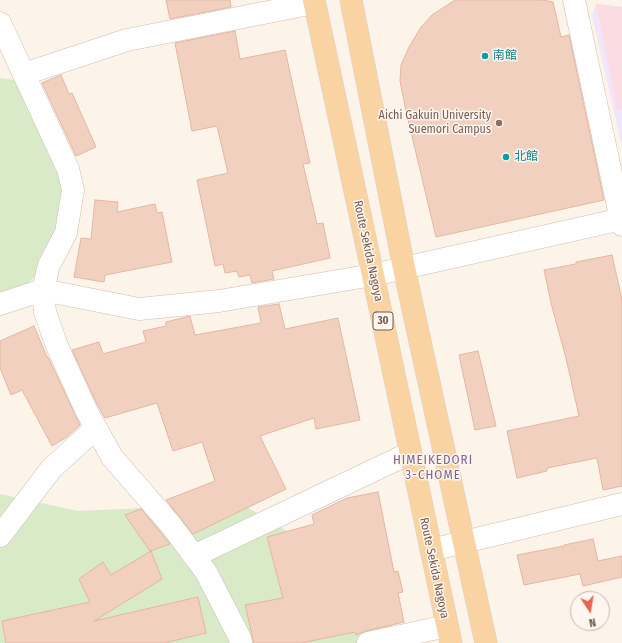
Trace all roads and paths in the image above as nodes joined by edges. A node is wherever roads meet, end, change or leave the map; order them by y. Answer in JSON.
{"nodes":[{"id":1,"x":351,"y":0,"type":"edge"},
{"id":2,"x":574,"y":0,"type":"edge"},
{"id":3,"x":314,"y":2,"type":"edge"},
{"id":4,"x":0,"y":23,"type":"edge"},
{"id":5,"x":24,"y":74,"type":"junction"},
{"id":6,"x":622,"y":221,"type":"edge"},
{"id":7,"x":404,"y":268,"type":"junction"},
{"id":8,"x":373,"y":275,"type":"junction"},
{"id":9,"x":43,"y":290,"type":"junction"},
{"id":10,"x":0,"y":304,"type":"edge"},
{"id":11,"x":96,"y":428,"type":"junction"},
{"id":12,"x":410,"y":453,"type":"junction"},
{"id":13,"x":622,"y":504,"type":"edge"},
{"id":14,"x":0,"y":536,"type":"edge"},
{"id":15,"x":464,"y":542,"type":"junction"},
{"id":16,"x":431,"y":550,"type":"junction"},
{"id":17,"x":194,"y":556,"type":"junction"},
{"id":18,"x":449,"y":635,"type":"edge"},
{"id":19,"x":241,"y":643,"type":"edge"},
{"id":20,"x":368,"y":643,"type":"edge"},
{"id":21,"x":486,"y":643,"type":"edge"}],
"edges":[{"from":1,"to":7,"type":"main road"},
{"from":2,"to":6,"type":"street"},
{"from":3,"to":5,"type":"street"},
{"from":3,"to":8,"type":"main road","name":"Route Sekida Nagoya","number":"30"},
{"from":4,"to":5,"type":"street"},
{"from":5,"to":9,"type":"street"},
{"from":6,"to":7,"type":"street"},
{"from":7,"to":8,"type":"street"},
{"from":7,"to":15,"type":"main road"},
{"from":8,"to":9,"type":"street"},
{"from":8,"to":12,"type":"main road","name":"Route Sekida Nagoya","number":"30"},
{"from":9,"to":10,"type":"street"},
{"from":9,"to":11,"type":"street"},
{"from":11,"to":14,"type":"street"},
{"from":11,"to":17,"type":"street"},
{"from":12,"to":16,"type":"main road","name":"Route Sekida Nagoya","number":"30"},
{"from":12,"to":17,"type":"street"},
{"from":13,"to":15,"type":"street"},
{"from":15,"to":16,"type":"street"},
{"from":15,"to":21,"type":"main road"},
{"from":16,"to":18,"type":"main road","name":"Route Sekida Nagoya","number":"30"},
{"from":17,"to":19,"type":"street"},
{"from":18,"to":20,"type":"street"}]}
